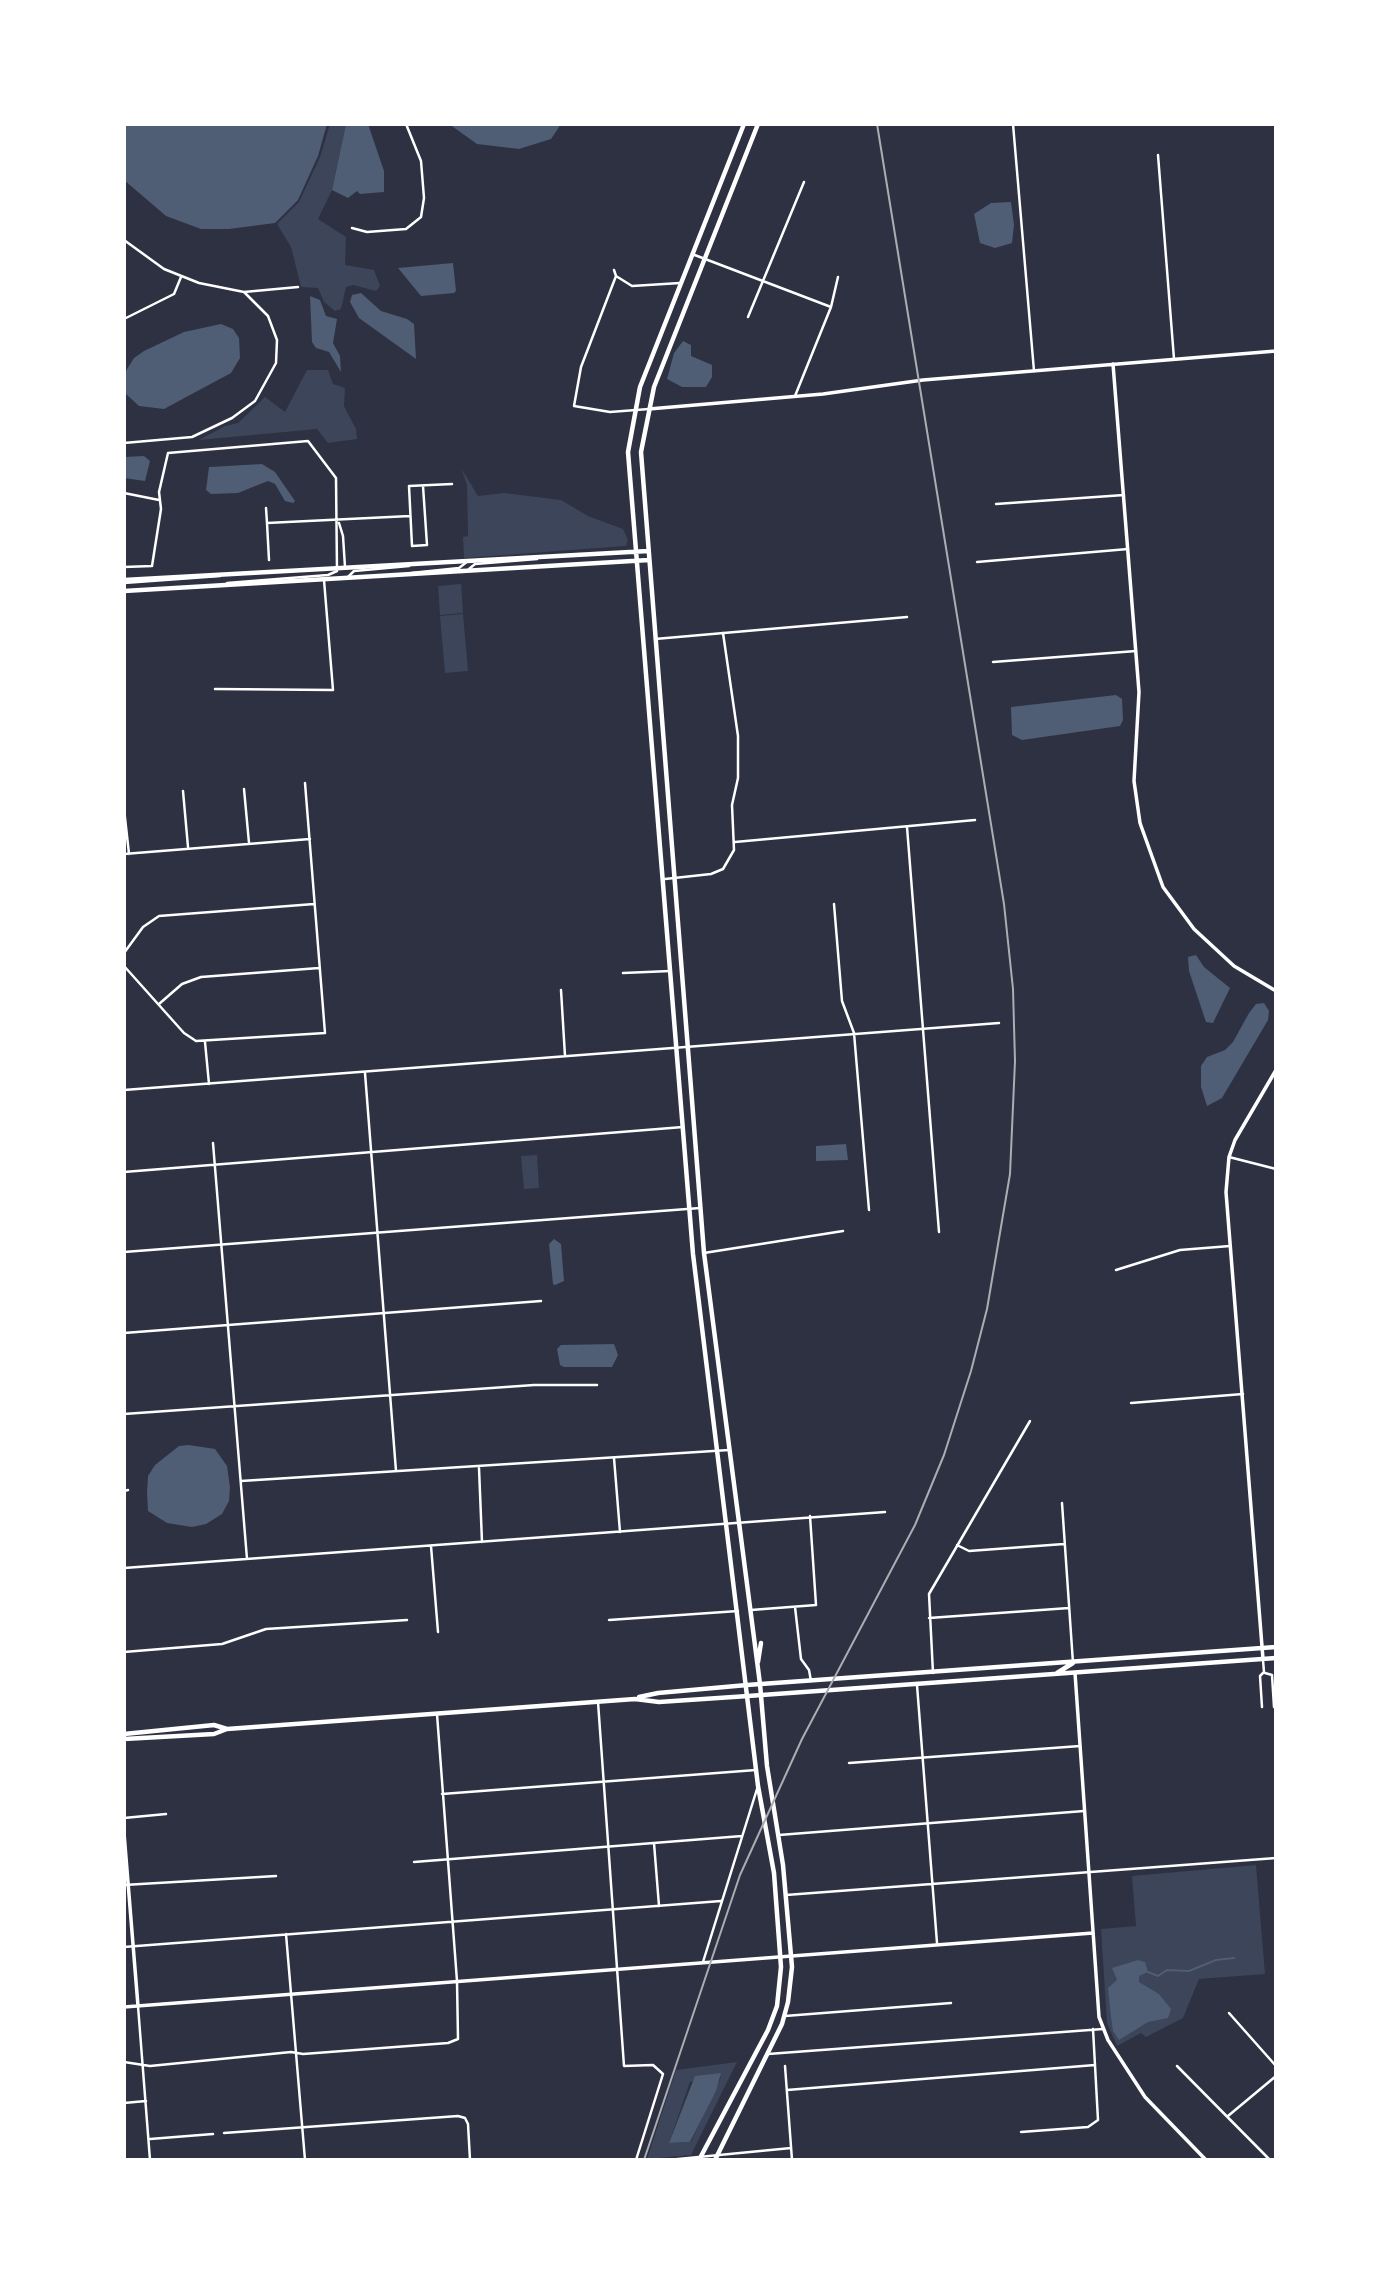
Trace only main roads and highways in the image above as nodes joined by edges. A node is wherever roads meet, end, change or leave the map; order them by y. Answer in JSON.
{"nodes":[{"id":1,"x":744,"y":124,"type":"edge"},
{"id":2,"x":758,"y":124,"type":"edge"},
{"id":3,"x":635,"y":551,"type":"junction"},
{"id":4,"x":648,"y":551,"type":"junction"},
{"id":5,"x":649,"y":560,"type":"junction"},
{"id":6,"x":636,"y":561,"type":"junction"},
{"id":7,"x":124,"y":582,"type":"edge"},
{"id":8,"x":124,"y":590,"type":"edge"},
{"id":9,"x":659,"y":693,"type":"junction"},
{"id":10,"x":647,"y":694,"type":"junction"},
{"id":11,"x":761,"y":1643,"type":"dead end"},
{"id":12,"x":1276,"y":1647,"type":"edge"},
{"id":13,"x":1276,"y":1658,"type":"edge"},
{"id":14,"x":1089,"y":1661,"type":"junction"},
{"id":15,"x":757,"y":1663,"type":"junction"},
{"id":16,"x":1073,"y":1663,"type":"junction"},
{"id":17,"x":1075,"y":1672,"type":"junction"},
{"id":18,"x":1056,"y":1674,"type":"junction"},
{"id":19,"x":760,"y":1684,"type":"junction"},
{"id":20,"x":747,"y":1685,"type":"junction"},
{"id":21,"x":761,"y":1695,"type":"junction"},
{"id":22,"x":748,"y":1696,"type":"junction"},
{"id":23,"x":635,"y":1699,"type":"junction"},
{"id":24,"x":227,"y":1729,"type":"junction"},
{"id":25,"x":124,"y":1737,"type":"edge"},
{"id":26,"x":758,"y":2051,"type":"junction"},
{"id":27,"x":768,"y":2054,"type":"junction"},
{"id":28,"x":716,"y":2157,"type":"edge"},
{"id":29,"x":700,"y":2158,"type":"edge"}],
"edges":[{"from":1,"to":3,"type":"main road"},
{"from":2,"to":4,"type":"main road"},
{"from":3,"to":4,"type":"main road"},
{"from":3,"to":6,"type":"main road"},
{"from":3,"to":7,"type":"main road"},
{"from":4,"to":5,"type":"main road"},
{"from":5,"to":6,"type":"main road"},
{"from":5,"to":9,"type":"main road"},
{"from":6,"to":8,"type":"main road"},
{"from":6,"to":10,"type":"main road"},
{"from":9,"to":10,"type":"main road"},
{"from":9,"to":15,"type":"main road"},
{"from":10,"to":20,"type":"main road"},
{"from":11,"to":15,"type":"main road"},
{"from":12,"to":14,"type":"main road"},
{"from":13,"to":17,"type":"main road"},
{"from":14,"to":16,"type":"main road"},
{"from":14,"to":17,"type":"main road"},
{"from":15,"to":19,"type":"main road"},
{"from":16,"to":18,"type":"main road"},
{"from":16,"to":19,"type":"main road"},
{"from":17,"to":18,"type":"main road"},
{"from":18,"to":21,"type":"main road"},
{"from":19,"to":20,"type":"main road"},
{"from":19,"to":21,"type":"main road"},
{"from":20,"to":22,"type":"main road"},
{"from":20,"to":23,"type":"main road"},
{"from":21,"to":22,"type":"main road"},
{"from":21,"to":27,"type":"main road"},
{"from":22,"to":23,"type":"main road"},
{"from":22,"to":26,"type":"main road"},
{"from":23,"to":24,"type":"main road"},
{"from":24,"to":25,"type":"main road"},
{"from":24,"to":25,"type":"main road"},
{"from":26,"to":27,"type":"main road"},
{"from":26,"to":29,"type":"main road"},
{"from":27,"to":28,"type":"main road"}]}
